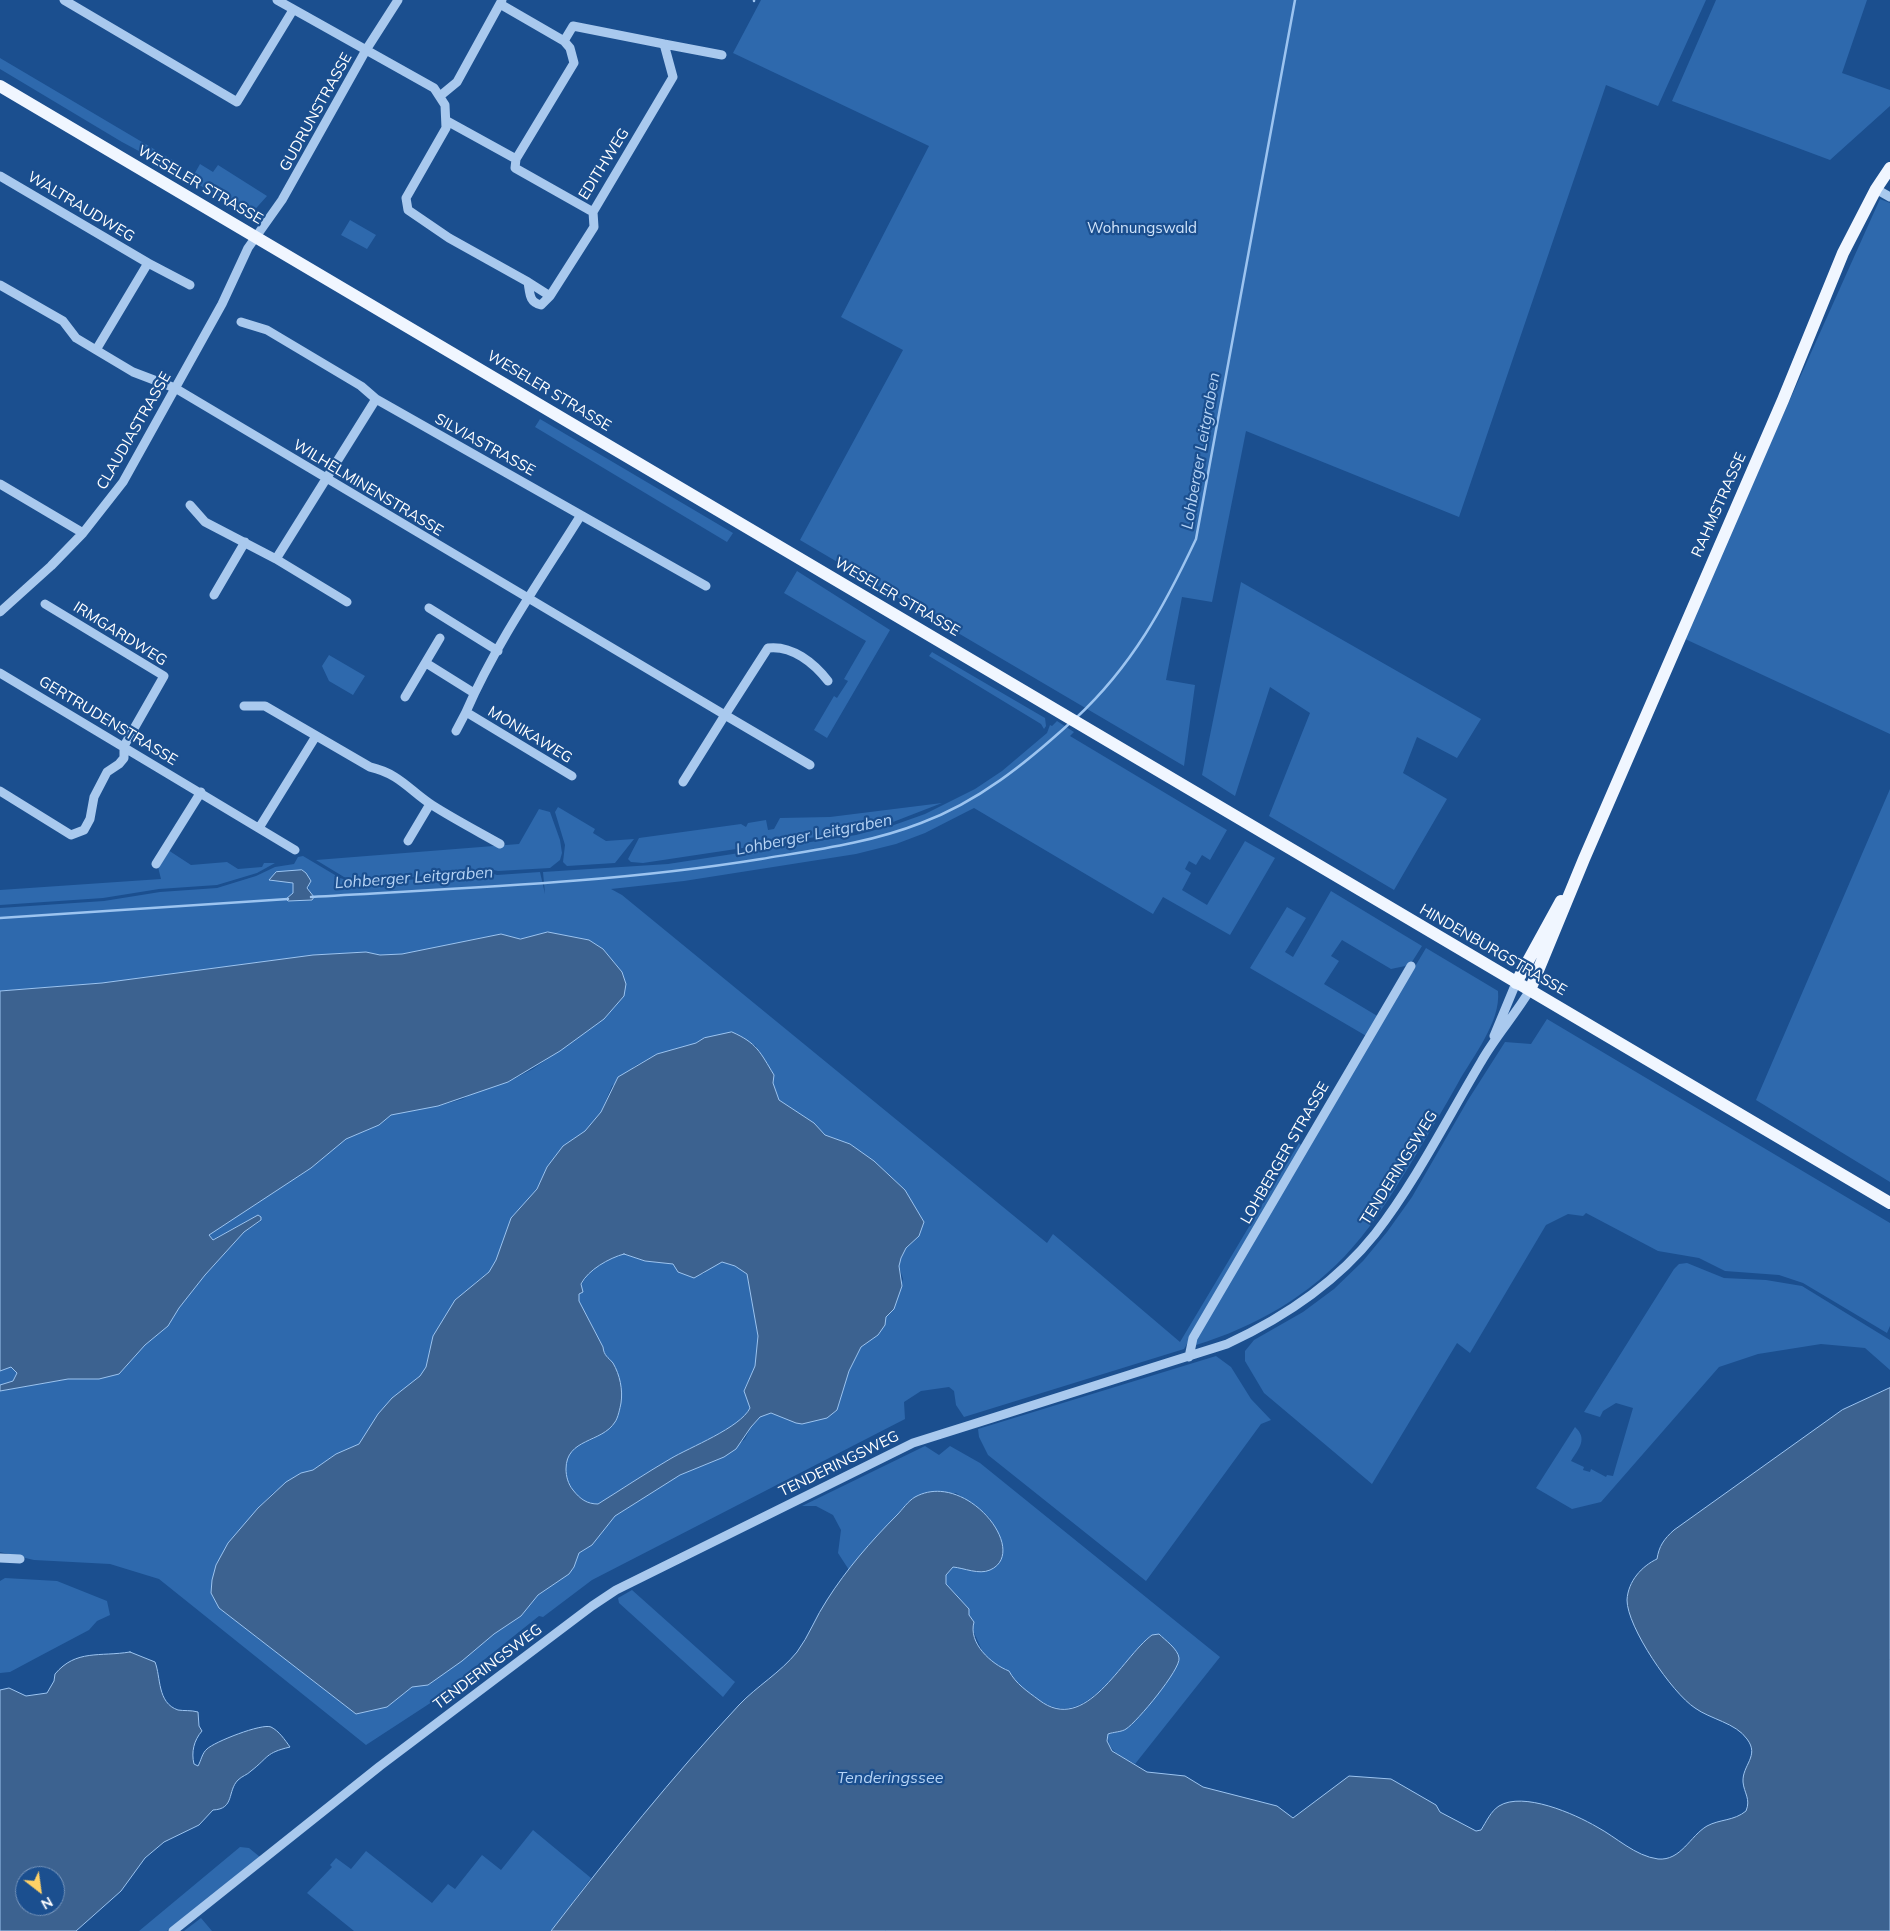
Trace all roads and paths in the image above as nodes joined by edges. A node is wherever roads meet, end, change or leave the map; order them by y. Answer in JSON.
{"nodes":[{"id":1,"x":64,"y":0,"type":"edge"},
{"id":2,"x":277,"y":0,"type":"edge"},
{"id":3,"x":398,"y":0,"type":"edge"},
{"id":4,"x":501,"y":2,"type":"edge"},
{"id":5,"x":293,"y":10,"type":"junction"},
{"id":6,"x":564,"y":41,"type":"junction"},
{"id":7,"x":664,"y":44,"type":"junction"},
{"id":8,"x":366,"y":50,"type":"junction"},
{"id":9,"x":722,"y":55,"type":"dead end"},
{"id":10,"x":0,"y":86,"type":"edge"},
{"id":11,"x":440,"y":96,"type":"junction"},
{"id":12,"x":447,"y":121,"type":"junction"},
{"id":13,"x":516,"y":159,"type":"junction"},
{"id":14,"x":1890,"y":168,"type":"edge"},
{"id":15,"x":0,"y":176,"type":"edge"},
{"id":16,"x":1876,"y":189,"type":"junction"},
{"id":17,"x":1890,"y":197,"type":"edge"},
{"id":18,"x":592,"y":212,"type":"junction"},
{"id":19,"x":255,"y":236,"type":"junction"},
{"id":20,"x":148,"y":263,"type":"junction"},
{"id":21,"x":528,"y":282,"type":"junction"},
{"id":22,"x":0,"y":285,"type":"edge"},
{"id":23,"x":190,"y":285,"type":"dead end"},
{"id":24,"x":550,"y":296,"type":"junction"},
{"id":25,"x":241,"y":322,"type":"dead end"},
{"id":26,"x":96,"y":350,"type":"junction"},
{"id":27,"x":175,"y":388,"type":"junction"},
{"id":28,"x":376,"y":399,"type":"junction"},
{"id":29,"x":327,"y":480,"type":"junction"},
{"id":30,"x":0,"y":484,"type":"edge"},
{"id":31,"x":190,"y":505,"type":"dead end"},
{"id":32,"x":581,"y":515,"type":"junction"},
{"id":33,"x":83,"y":533,"type":"junction"},
{"id":34,"x":245,"y":542,"type":"junction"},
{"id":35,"x":276,"y":558,"type":"junction"},
{"id":36,"x":706,"y":586,"type":"dead end"},
{"id":37,"x":214,"y":595,"type":"dead end"},
{"id":38,"x":528,"y":599,"type":"junction"},
{"id":39,"x":347,"y":602,"type":"dead end"},
{"id":40,"x":45,"y":604,"type":"dead end"},
{"id":41,"x":429,"y":608,"type":"dead end"},
{"id":42,"x":0,"y":612,"type":"edge"},
{"id":43,"x":440,"y":638,"type":"dead end"},
{"id":44,"x":498,"y":651,"type":"junction"},
{"id":45,"x":426,"y":663,"type":"junction"},
{"id":46,"x":0,"y":673,"type":"edge"},
{"id":47,"x":828,"y":681,"type":"dead end"},
{"id":48,"x":474,"y":693,"type":"junction"},
{"id":49,"x":405,"y":697,"type":"dead end"},
{"id":50,"x":244,"y":706,"type":"dead end"},
{"id":51,"x":466,"y":712,"type":"junction"},
{"id":52,"x":725,"y":714,"type":"junction"},
{"id":53,"x":1080,"y":725,"type":"joint"},
{"id":54,"x":456,"y":731,"type":"dead end"},
{"id":55,"x":316,"y":736,"type":"junction"},
{"id":56,"x":124,"y":746,"type":"junction"},
{"id":57,"x":810,"y":765,"type":"dead end"},
{"id":58,"x":572,"y":776,"type":"dead end"},
{"id":59,"x":683,"y":782,"type":"dead end"},
{"id":60,"x":0,"y":791,"type":"edge"},
{"id":61,"x":201,"y":792,"type":"junction"},
{"id":62,"x":430,"y":804,"type":"junction"},
{"id":63,"x":259,"y":828,"type":"junction"},
{"id":64,"x":408,"y":841,"type":"dead end"},
{"id":65,"x":500,"y":844,"type":"dead end"},
{"id":66,"x":295,"y":850,"type":"dead end"},
{"id":67,"x":1584,"y":859,"type":"junction"},
{"id":68,"x":156,"y":864,"type":"dead end"},
{"id":69,"x":1411,"y":966,"type":"dead end"},
{"id":70,"x":1516,"y":983,"type":"junction"},
{"id":71,"x":1530,"y":990,"type":"junction"},
{"id":72,"x":1492,"y":1043,"type":"junction"},
{"id":73,"x":1890,"y":1203,"type":"edge"},
{"id":74,"x":1189,"y":1357,"type":"junction"},
{"id":75,"x":0,"y":1558,"type":"edge"},
{"id":76,"x":20,"y":1560,"type":"dead end"},
{"id":77,"x":173,"y":1931,"type":"edge"}],
"edges":[{"from":1,"to":5,"type":"street"},
{"from":2,"to":5,"type":"street"},
{"from":3,"to":8,"type":"street","name":"GUDRUNSTRASSE"},
{"from":4,"to":6,"type":"street"},
{"from":4,"to":11,"type":"street"},
{"from":5,"to":8,"type":"street"},
{"from":6,"to":7,"type":"street"},
{"from":6,"to":13,"type":"street"},
{"from":7,"to":9,"type":"street"},
{"from":7,"to":18,"type":"street","name":"EDITHWEG"},
{"from":8,"to":11,"type":"street"},
{"from":8,"to":19,"type":"street","name":"GUDRUNSTRASSE"},
{"from":10,"to":19,"type":"main road","name":"WESELER STRASSE"},
{"from":11,"to":12,"type":"street"},
{"from":12,"to":13,"type":"street","name":"EDITHWEG"},
{"from":12,"to":21,"type":"street"},
{"from":13,"to":18,"type":"street","name":"EDITHWEG"},
{"from":14,"to":16,"type":"main road","name":"RAHMSTRASSE"},
{"from":15,"to":20,"type":"street","name":"WALTRAUDWEG"},
{"from":16,"to":17,"type":"street"},
{"from":16,"to":67,"type":"main road","name":"RAHMSTRASSE"},
{"from":18,"to":24,"type":"street"},
{"from":19,"to":27,"type":"street","name":"CLAUDIASTRASSE"},
{"from":19,"to":53,"type":"main road","name":"WESELER STRASSE"},
{"from":20,"to":23,"type":"street","name":"WALTRAUDWEG"},
{"from":20,"to":26,"type":"street"},
{"from":21,"to":24,"type":"street"},
{"from":21,"to":24,"type":"street"},
{"from":22,"to":26,"type":"street","name":"WILHELMINENSTRASSE"},
{"from":25,"to":28,"type":"street","name":"SILVIASTRASSE"},
{"from":26,"to":27,"type":"street","name":"WILHELMINENSTRASSE"},
{"from":27,"to":29,"type":"street","name":"WILHELMINENSTRASSE"},
{"from":27,"to":33,"type":"street","name":"CLAUDIASTRASSE"},
{"from":28,"to":29,"type":"street"},
{"from":28,"to":32,"type":"street","name":"SILVIASTRASSE"},
{"from":29,"to":35,"type":"street"},
{"from":29,"to":38,"type":"street","name":"WILHELMINENSTRASSE"},
{"from":30,"to":33,"type":"street"},
{"from":31,"to":34,"type":"street"},
{"from":32,"to":36,"type":"street","name":"SILVIASTRASSE"},
{"from":32,"to":38,"type":"street"},
{"from":33,"to":42,"type":"street","name":"CLAUDIASTRASSE"},
{"from":34,"to":35,"type":"street"},
{"from":34,"to":37,"type":"street"},
{"from":35,"to":39,"type":"street"},
{"from":38,"to":44,"type":"street","name":"MONIKAWEG"},
{"from":38,"to":52,"type":"street","name":"WILHELMINENSTRASSE"},
{"from":40,"to":56,"type":"street","name":"IRMGARDWEG"},
{"from":41,"to":44,"type":"street"},
{"from":43,"to":45,"type":"street"},
{"from":44,"to":48,"type":"street","name":"MONIKAWEG"},
{"from":45,"to":48,"type":"street","name":"MONIKAWEG"},
{"from":45,"to":49,"type":"street"},
{"from":46,"to":56,"type":"street","name":"GERTRUDENSTRASSE"},
{"from":47,"to":52,"type":"street"},
{"from":48,"to":51,"type":"street","name":"MONIKAWEG"},
{"from":50,"to":55,"type":"street"},
{"from":51,"to":54,"type":"street"},
{"from":51,"to":58,"type":"street","name":"MONIKAWEG"},
{"from":52,"to":57,"type":"street","name":"WILHELMINENSTRASSE"},
{"from":52,"to":59,"type":"street"},
{"from":53,"to":70,"type":"main road","name":"HINDENBURGSTRASSE"},
{"from":55,"to":62,"type":"street"},
{"from":55,"to":63,"type":"street"},
{"from":56,"to":60,"type":"street"},
{"from":56,"to":61,"type":"street","name":"GERTRUDENSTRASSE"},
{"from":61,"to":63,"type":"street","name":"GERTRUDENSTRASSE"},
{"from":61,"to":68,"type":"street"},
{"from":62,"to":64,"type":"street"},
{"from":62,"to":65,"type":"street"},
{"from":63,"to":66,"type":"street","name":"GERTRUDENSTRASSE"},
{"from":67,"to":70,"type":"main road","name":"RAHMSTRASSE"},
{"from":67,"to":71,"type":"main road","name":"RAHMSTRASSE"},
{"from":69,"to":74,"type":"street","name":"LOHBERGER STRASSE"},
{"from":70,"to":71,"type":"main road","name":"HINDENBURGSTRASSE"},
{"from":70,"to":72,"type":"street","name":"TENDERINGSWEG"},
{"from":71,"to":72,"type":"street","name":"TENDERINGSWEG"},
{"from":71,"to":73,"type":"main road","name":"HINDENBURGSTRASSE"},
{"from":72,"to":74,"type":"street","name":"TENDERINGSWEG"},
{"from":74,"to":77,"type":"street","name":"TENDERINGSWEG"},
{"from":75,"to":76,"type":"street"}]}
